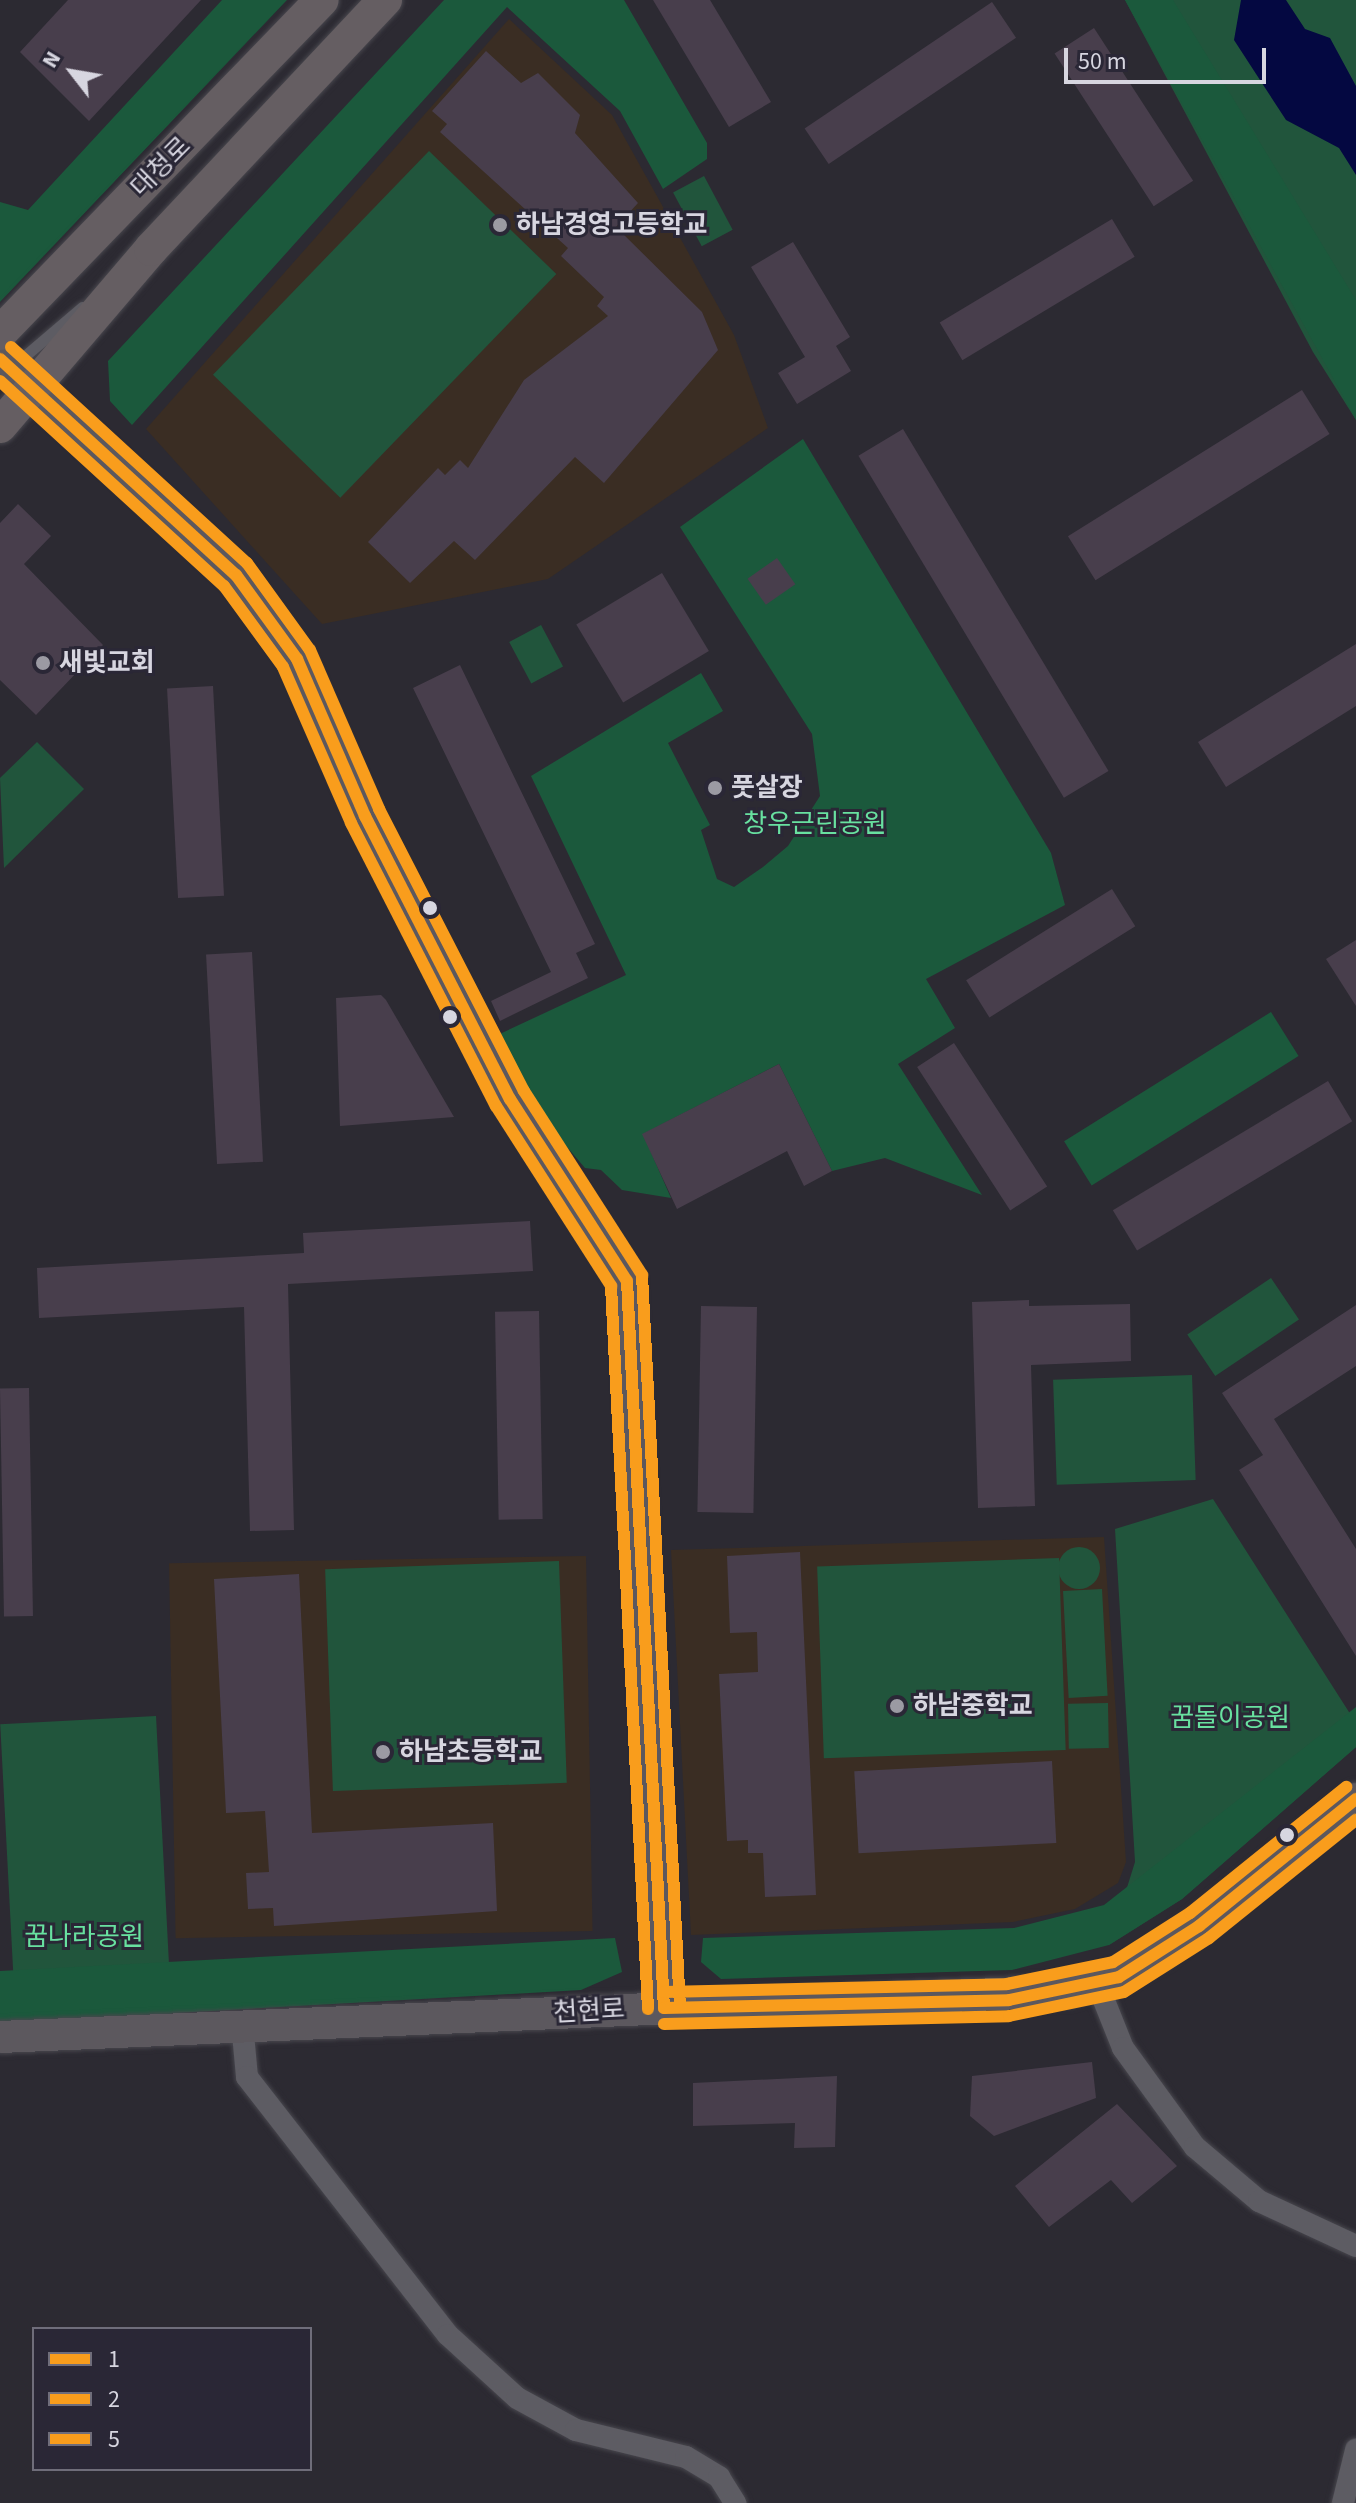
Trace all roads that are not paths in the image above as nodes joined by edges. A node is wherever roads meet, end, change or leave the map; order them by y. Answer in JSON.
{"nodes":[{"id":1,"x":322,"y":0,"type":"edge"},
{"id":2,"x":385,"y":0,"type":"edge"},
{"id":3,"x":151,"y":249,"type":"junction"},
{"id":4,"x":0,"y":333,"type":"edge"},
{"id":5,"x":4,"y":368,"type":"edge"},
{"id":6,"x":36,"y":390,"type":"junction"},
{"id":7,"x":0,"y":426,"type":"edge"},
{"id":8,"x":1356,"y":1799,"type":"edge"},
{"id":9,"x":1097,"y":1983,"type":"junction"},
{"id":10,"x":664,"y":2008,"type":"junction"},
{"id":11,"x":242,"y":2023,"type":"junction"},
{"id":12,"x":0,"y":2037,"type":"edge"},
{"id":13,"x":1356,"y":2246,"type":"edge"},
{"id":14,"x":1356,"y":2450,"type":"edge"},
{"id":15,"x":735,"y":2503,"type":"edge"},
{"id":16,"x":1343,"y":2503,"type":"edge"}],
"edges":[{"from":1,"to":4,"type":"main road","name":"대청로"},
{"from":2,"to":3,"type":"main road","name":"대청로"},
{"from":3,"to":5,"type":"lane","name":"대청로"},
{"from":3,"to":6,"type":"main road","name":"대청로"},
{"from":5,"to":6,"type":"main road"},
{"from":6,"to":7,"type":"main road","name":"대청로"},
{"from":6,"to":10,"type":"main road"},
{"from":8,"to":9,"type":"main road","name":"천현로"},
{"from":9,"to":10,"type":"main road","name":"천현로"},
{"from":9,"to":13,"type":"street"},
{"from":10,"to":11,"type":"main road","name":"천현로"},
{"from":11,"to":12,"type":"main road","name":"천현로"},
{"from":11,"to":15,"type":"street"},
{"from":14,"to":16,"type":"street"}]}
